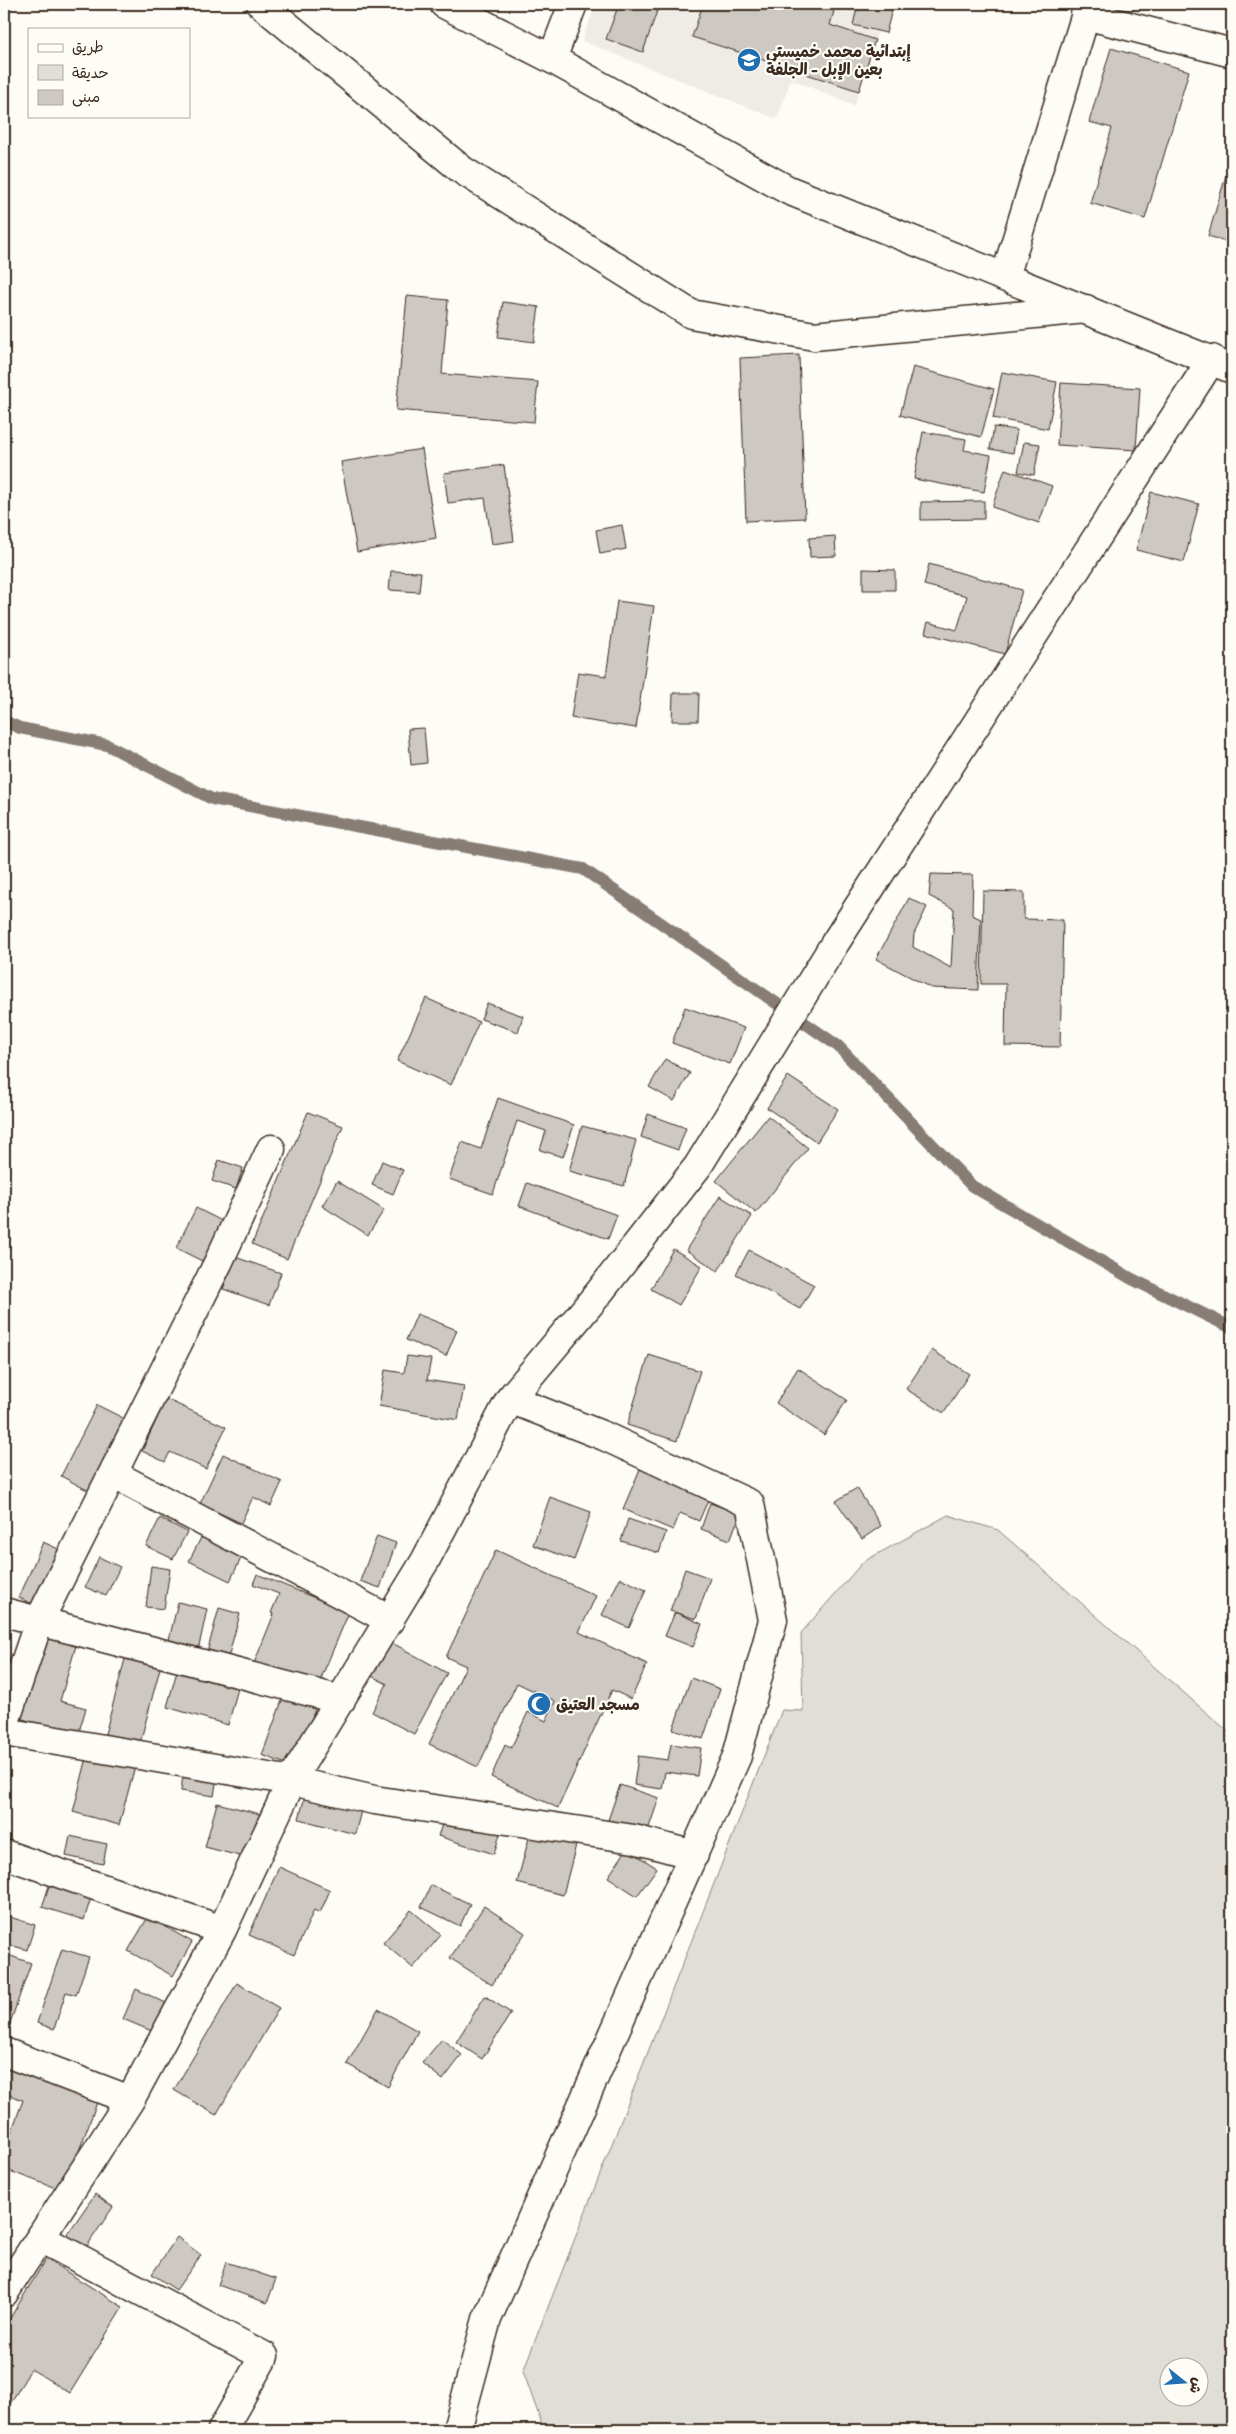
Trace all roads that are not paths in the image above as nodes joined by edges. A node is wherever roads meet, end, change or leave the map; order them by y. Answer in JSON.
{"nodes":[{"id":1,"x":261,"y":4,"type":"edge"},
{"id":2,"x":444,"y":4,"type":"edge"},
{"id":3,"x":573,"y":4,"type":"edge"},
{"id":4,"x":1099,"y":11,"type":"edge"},
{"id":5,"x":1232,"y":53,"type":"edge"},
{"id":6,"x":552,"y":60,"type":"junction"},
{"id":7,"x":1006,"y":277,"type":"junction"},
{"id":8,"x":1086,"y":309,"type":"junction"},
{"id":9,"x":1225,"y":363,"type":"edge"},
{"id":10,"x":271,"y":1148,"type":"dead end"},
{"id":11,"x":510,"y":1399,"type":"junction"},
{"id":12,"x":113,"y":1474,"type":"junction"},
{"id":13,"x":4,"y":1612,"type":"edge"},
{"id":14,"x":390,"y":1620,"type":"junction"},
{"id":15,"x":39,"y":1621,"type":"junction"},
{"id":16,"x":341,"y":1700,"type":"junction"},
{"id":17,"x":4,"y":1725,"type":"edge"},
{"id":18,"x":4,"y":1732,"type":"edge"},
{"id":19,"x":292,"y":1781,"type":"junction"},
{"id":20,"x":4,"y":1854,"type":"edge"},
{"id":21,"x":694,"y":1855,"type":"junction"},
{"id":22,"x":222,"y":1930,"type":"junction"},
{"id":23,"x":4,"y":2052,"type":"edge"},
{"id":24,"x":130,"y":2100,"type":"junction"},
{"id":25,"x":40,"y":2238,"type":"junction"},
{"id":26,"x":4,"y":2293,"type":"edge"},
{"id":27,"x":222,"y":2430,"type":"edge"},
{"id":28,"x":457,"y":2430,"type":"edge"}],
"edges":[{"from":1,"to":8,"type":"street"},
{"from":2,"to":6,"type":"street"},
{"from":3,"to":6,"type":"street"},
{"from":4,"to":5,"type":"street"},
{"from":4,"to":7,"type":"street"},
{"from":6,"to":7,"type":"street"},
{"from":7,"to":8,"type":"street"},
{"from":8,"to":9,"type":"street"},
{"from":9,"to":11,"type":"street"},
{"from":10,"to":12,"type":"street"},
{"from":11,"to":14,"type":"street"},
{"from":11,"to":21,"type":"street"},
{"from":12,"to":14,"type":"street"},
{"from":12,"to":15,"type":"street"},
{"from":13,"to":15,"type":"street"},
{"from":14,"to":16,"type":"street"},
{"from":15,"to":16,"type":"street"},
{"from":15,"to":17,"type":"street"},
{"from":16,"to":19,"type":"street"},
{"from":18,"to":19,"type":"street"},
{"from":19,"to":21,"type":"street"},
{"from":19,"to":22,"type":"street"},
{"from":20,"to":22,"type":"street"},
{"from":21,"to":28,"type":"street"},
{"from":22,"to":24,"type":"street"},
{"from":23,"to":24,"type":"street"},
{"from":24,"to":25,"type":"street"},
{"from":25,"to":26,"type":"street"},
{"from":25,"to":27,"type":"street"}]}
